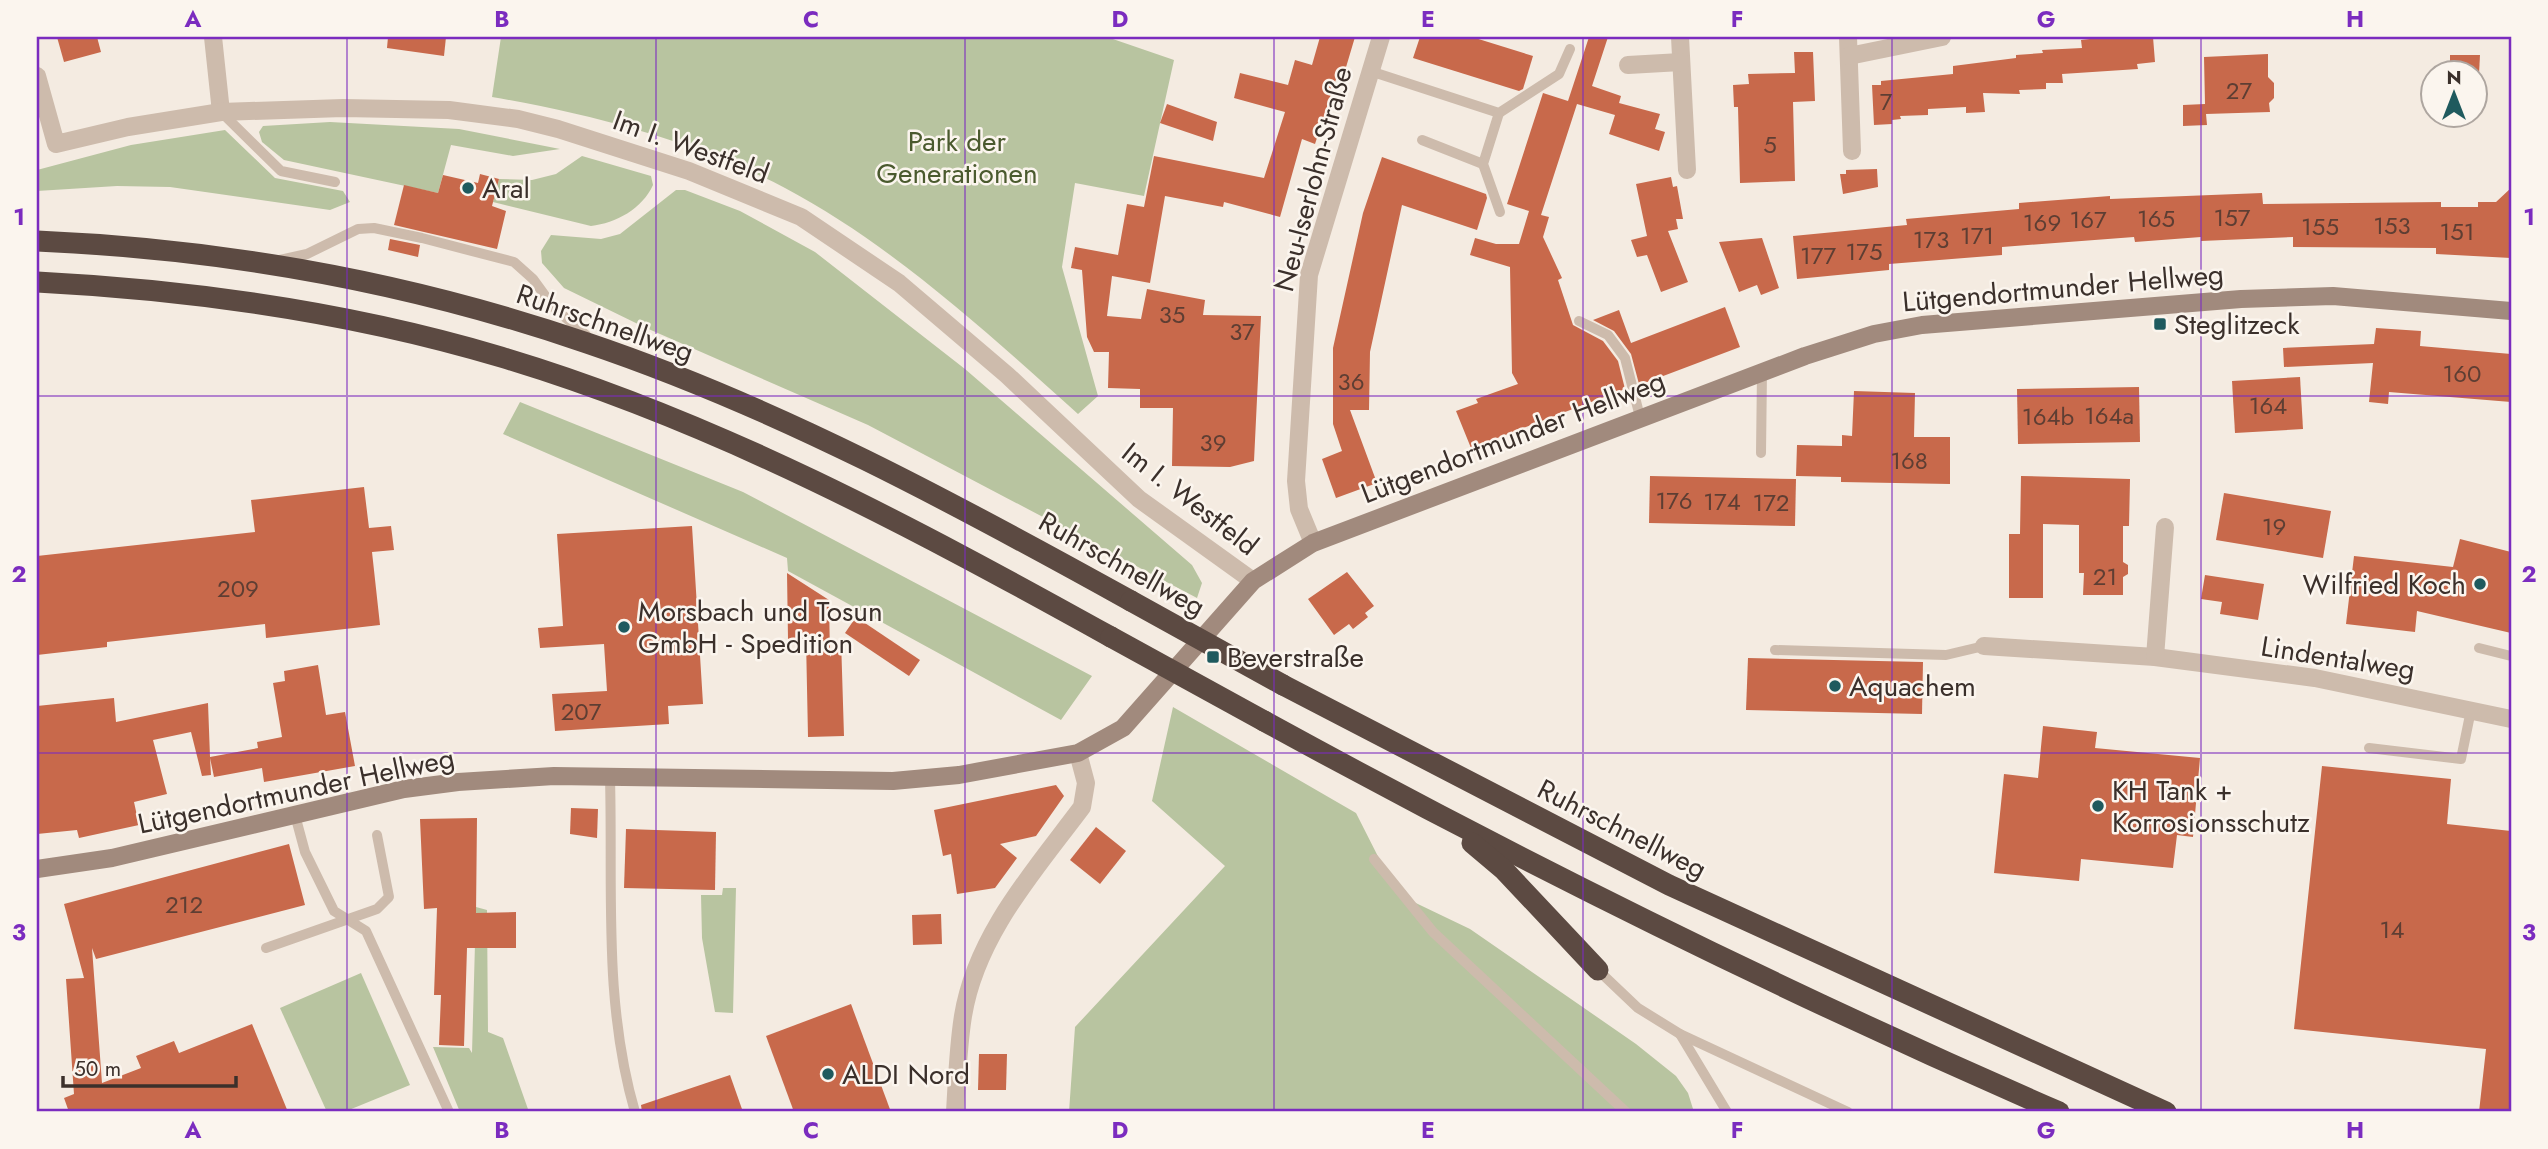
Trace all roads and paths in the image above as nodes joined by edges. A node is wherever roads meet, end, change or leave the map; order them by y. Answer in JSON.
{"nodes":[{"id":1,"x":213,"y":37,"type":"edge"},
{"id":2,"x":1381,"y":37,"type":"edge"},
{"id":3,"x":1680,"y":37,"type":"edge"},
{"id":4,"x":1848,"y":37,"type":"edge"},
{"id":5,"x":1942,"y":37,"type":"edge"},
{"id":6,"x":1570,"y":49,"type":"dead end"},
{"id":7,"x":1849,"y":56,"type":"junction"},
{"id":8,"x":1681,"y":62,"type":"junction"},
{"id":9,"x":1628,"y":65,"type":"dead end"},
{"id":10,"x":1370,"y":71,"type":"junction"},
{"id":11,"x":37,"y":76,"type":"edge"},
{"id":12,"x":221,"y":112,"type":"junction"},
{"id":13,"x":1499,"y":114,"type":"junction"},
{"id":14,"x":1422,"y":140,"type":"dead end"},
{"id":15,"x":1852,"y":151,"type":"dead end"},
{"id":16,"x":1483,"y":164,"type":"junction"},
{"id":17,"x":1686,"y":170,"type":"dead end"},
{"id":18,"x":335,"y":182,"type":"dead end"},
{"id":19,"x":1500,"y":212,"type":"dead end"},
{"id":20,"x":37,"y":241,"type":"edge"},
{"id":21,"x":233,"y":258,"type":"junction"},
{"id":22,"x":37,"y":282,"type":"edge"},
{"id":23,"x":2511,"y":311,"type":"edge"},
{"id":24,"x":1579,"y":321,"type":"dead end"},
{"id":25,"x":630,"y":358,"type":"junction"},
{"id":26,"x":1762,"y":372,"type":"junction"},
{"id":27,"x":1640,"y":417,"type":"junction"},
{"id":28,"x":1761,"y":453,"type":"dead end"},
{"id":29,"x":2165,"y":527,"type":"dead end"},
{"id":30,"x":1312,"y":543,"type":"junction"},
{"id":31,"x":1252,"y":581,"type":"junction"},
{"id":32,"x":1984,"y":646,"type":"joint"},
{"id":33,"x":2479,"y":648,"type":"dead end"},
{"id":34,"x":1775,"y":650,"type":"dead end"},
{"id":35,"x":2511,"y":656,"type":"edge"},
{"id":36,"x":2155,"y":657,"type":"junction"},
{"id":37,"x":2471,"y":709,"type":"junction"},
{"id":38,"x":2511,"y":719,"type":"edge"},
{"id":39,"x":2369,"y":748,"type":"dead end"},
{"id":40,"x":1078,"y":753,"type":"junction"},
{"id":41,"x":610,"y":778,"type":"junction"},
{"id":42,"x":1409,"y":801,"type":"junction"},
{"id":43,"x":295,"y":815,"type":"junction"},
{"id":44,"x":377,"y":835,"type":"dead end"},
{"id":45,"x":1374,"y":859,"type":"dead end"},
{"id":46,"x":37,"y":869,"type":"edge"},
{"id":47,"x":347,"y":919,"type":"junction"},
{"id":48,"x":267,"y":948,"type":"dead end"},
{"id":49,"x":1598,"y":970,"type":"joint"},
{"id":50,"x":1680,"y":1034,"type":"junction"},
{"id":51,"x":449,"y":1112,"type":"edge"},
{"id":52,"x":635,"y":1112,"type":"edge"},
{"id":53,"x":955,"y":1112,"type":"edge"},
{"id":54,"x":1626,"y":1112,"type":"edge"},
{"id":55,"x":1725,"y":1112,"type":"edge"},
{"id":56,"x":1848,"y":1112,"type":"edge"},
{"id":57,"x":2059,"y":1112,"type":"edge"},
{"id":58,"x":2166,"y":1112,"type":"edge"}],
"edges":[{"from":1,"to":12,"type":"street"},
{"from":2,"to":10,"type":"street","name":"Neu-Iserlohn-Straße"},
{"from":3,"to":8,"type":"street"},
{"from":4,"to":7,"type":"street"},
{"from":5,"to":7,"type":"street"},
{"from":6,"to":13,"type":"lane"},
{"from":7,"to":15,"type":"street"},
{"from":8,"to":9,"type":"street"},
{"from":8,"to":17,"type":"street"},
{"from":10,"to":13,"type":"lane"},
{"from":10,"to":30,"type":"street","name":"Neu-Iserlohn-Straße"},
{"from":11,"to":12,"type":"street","name":"Im I. Westfeld"},
{"from":12,"to":18,"type":"lane"},
{"from":12,"to":31,"type":"street","name":"Im I. Westfeld"},
{"from":13,"to":16,"type":"lane"},
{"from":14,"to":16,"type":"lane"},
{"from":16,"to":19,"type":"lane"},
{"from":20,"to":21,"type":"highway","name":"Ruhrschnellweg"},
{"from":21,"to":25,"type":"highway","name":"Ruhrschnellweg"},
{"from":21,"to":25,"type":"lane"},
{"from":22,"to":42,"type":"highway","bridge":true},
{"from":23,"to":26,"type":"main road","name":"Lütgendortmunder Hellweg"},
{"from":24,"to":27,"type":"lane"},
{"from":25,"to":58,"type":"highway","name":"Ruhrschnellweg","bridge":true},
{"from":26,"to":27,"type":"main road","name":"Lütgendortmunder Hellweg"},
{"from":26,"to":28,"type":"lane"},
{"from":27,"to":30,"type":"main road","name":"Lütgendortmunder Hellweg"},
{"from":29,"to":36,"type":"street"},
{"from":30,"to":31,"type":"main road","name":"Lütgendortmunder Hellweg"},
{"from":31,"to":40,"type":"main road","name":"Lütgendortmunder Hellweg"},
{"from":32,"to":34,"type":"lane"},
{"from":32,"to":36,"type":"street","name":"Lindentalweg"},
{"from":33,"to":35,"type":"lane"},
{"from":36,"to":37,"type":"street","name":"Lindentalweg"},
{"from":37,"to":38,"type":"street","name":"Lindentalweg"},
{"from":37,"to":39,"type":"lane"},
{"from":40,"to":41,"type":"main road","name":"Lütgendortmunder Hellweg"},
{"from":40,"to":53,"type":"street"},
{"from":41,"to":43,"type":"main road","name":"Lütgendortmunder Hellweg"},
{"from":41,"to":52,"type":"lane"},
{"from":42,"to":49,"type":"highway"},
{"from":42,"to":57,"type":"highway"},
{"from":43,"to":46,"type":"main road","name":"Lütgendortmunder Hellweg"},
{"from":43,"to":47,"type":"lane"},
{"from":44,"to":47,"type":"lane"},
{"from":45,"to":54,"type":"lane"},
{"from":47,"to":48,"type":"lane"},
{"from":47,"to":51,"type":"lane"},
{"from":49,"to":50,"type":"lane"},
{"from":50,"to":55,"type":"lane"},
{"from":50,"to":56,"type":"lane"}]}
